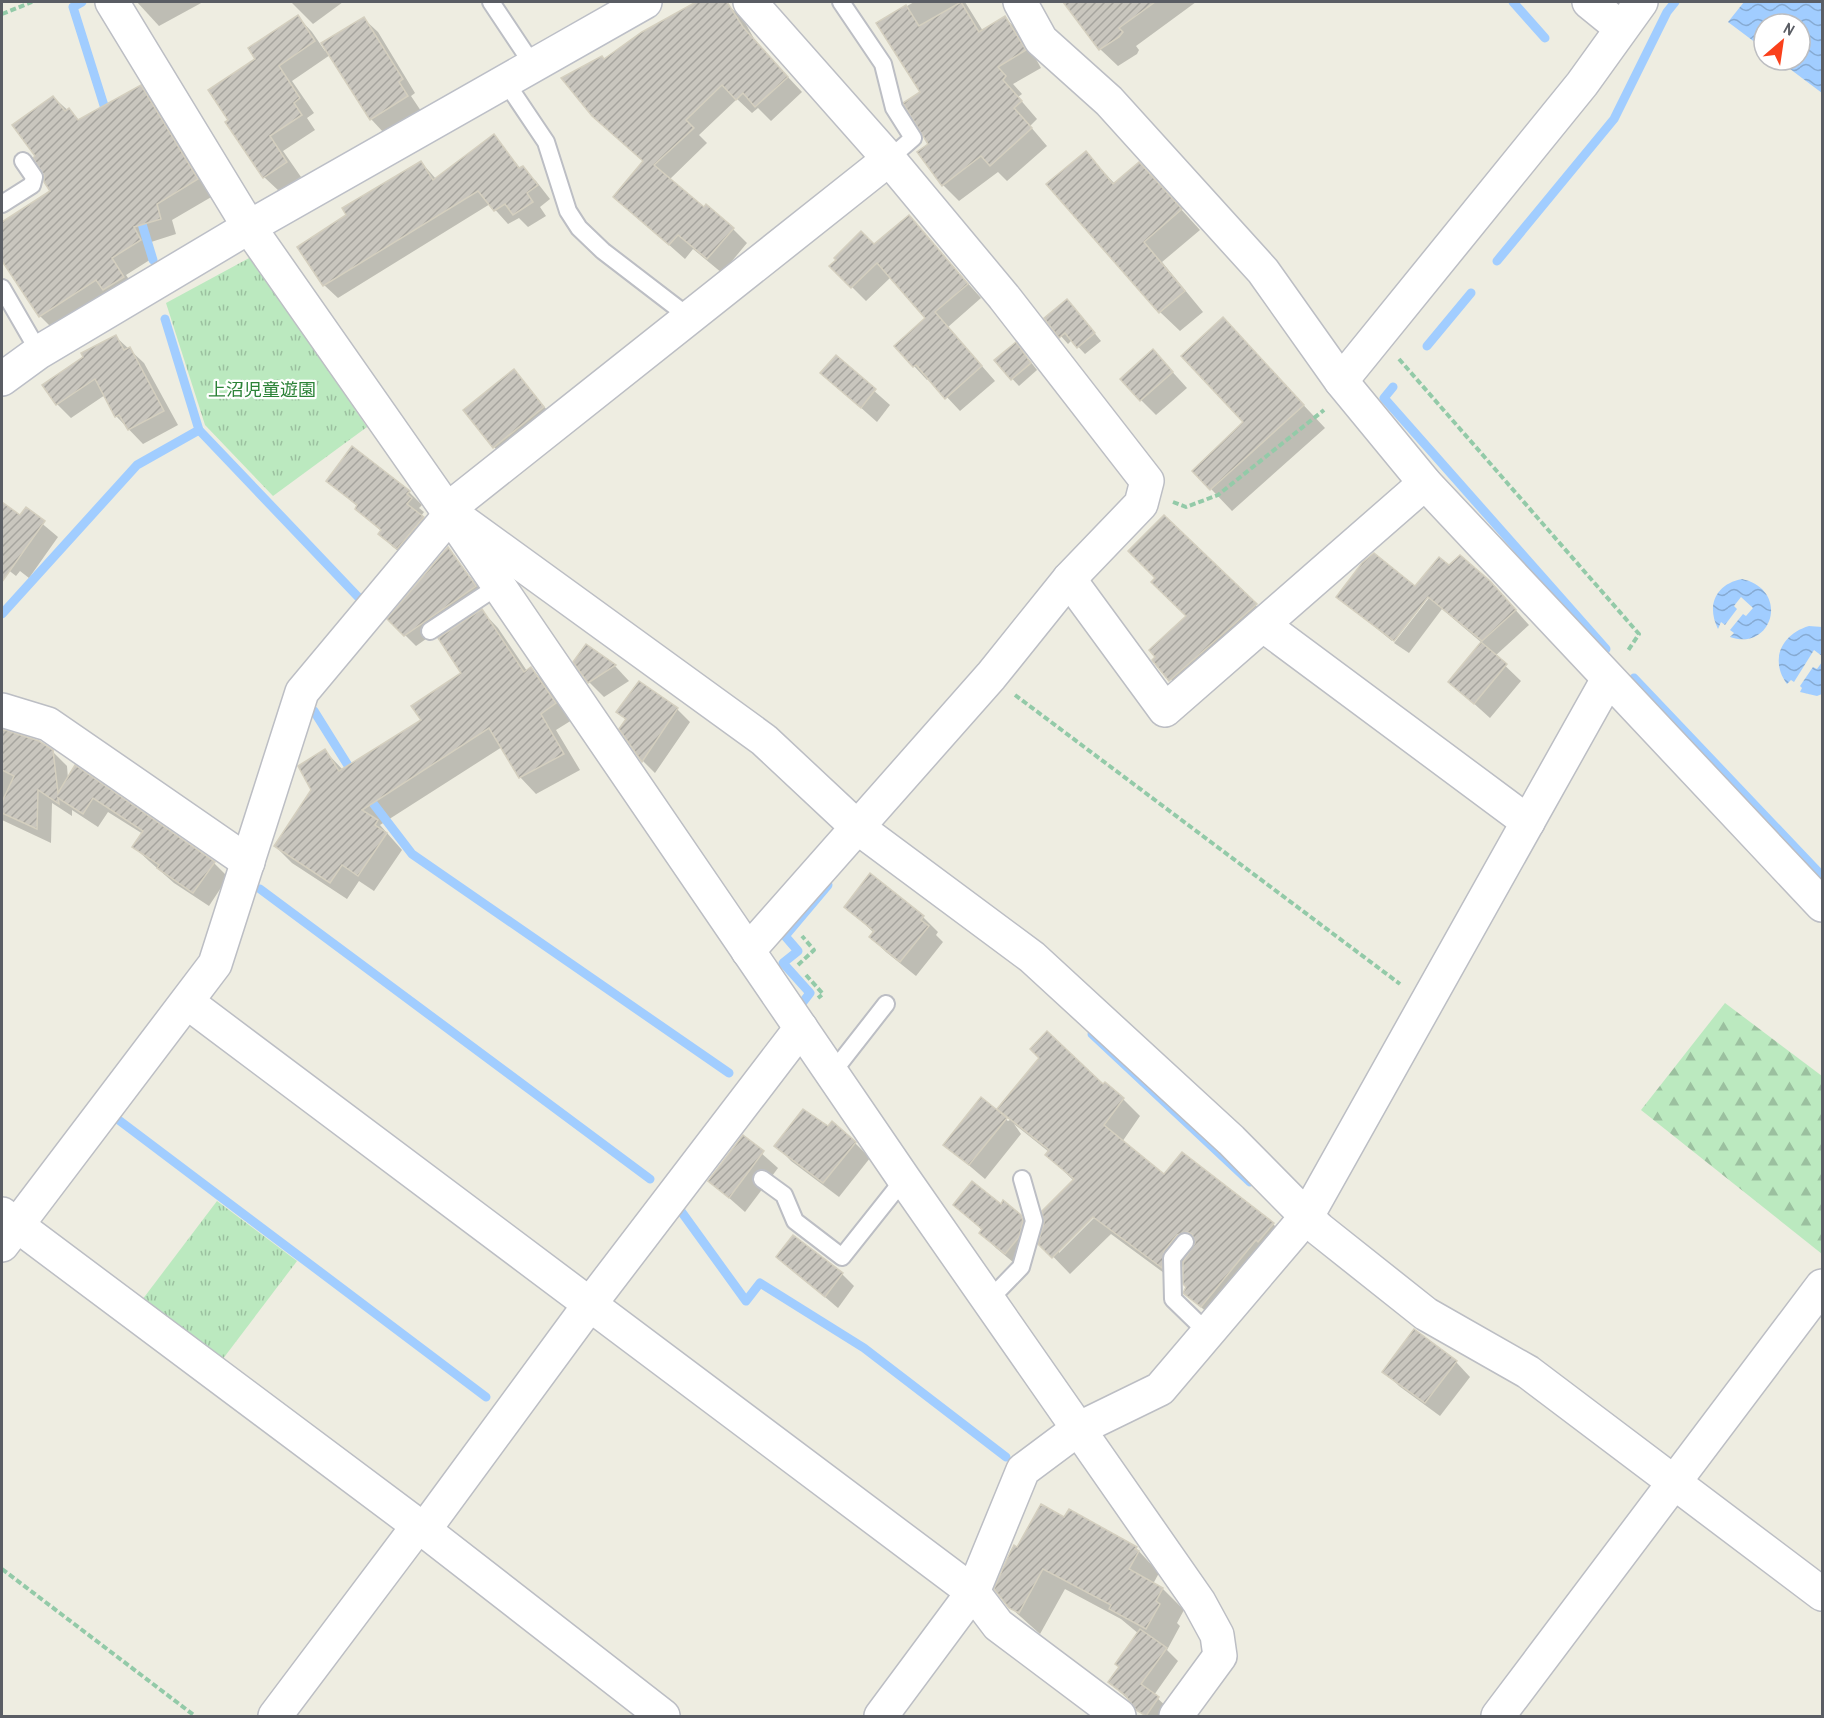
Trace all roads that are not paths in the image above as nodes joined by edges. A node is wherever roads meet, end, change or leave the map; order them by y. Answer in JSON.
{"nodes":[{"id":1,"x":112,"y":2,"type":"edge"},
{"id":2,"x":491,"y":2,"type":"edge"},
{"id":3,"x":645,"y":2,"type":"edge"},
{"id":4,"x":750,"y":2,"type":"edge"},
{"id":5,"x":841,"y":2,"type":"edge"},
{"id":6,"x":1589,"y":2,"type":"edge"},
{"id":7,"x":1641,"y":2,"type":"edge"},
{"id":8,"x":1028,"y":5,"type":"edge"},
{"id":9,"x":1621,"y":28,"type":"junction"},
{"id":10,"x":519,"y":73,"type":"junction"},
{"id":11,"x":889,"y":159,"type":"junction"},
{"id":12,"x":23,"y":161,"type":"dead end"},
{"id":13,"x":2,"y":204,"type":"edge"},
{"id":14,"x":249,"y":227,"type":"junction"},
{"id":15,"x":2,"y":288,"type":"edge"},
{"id":16,"x":690,"y":317,"type":"junction"},
{"id":17,"x":39,"y":352,"type":"junction"},
{"id":18,"x":2,"y":379,"type":"edge"},
{"id":19,"x":1344,"y":386,"type":"junction"},
{"id":20,"x":1425,"y":483,"type":"junction"},
{"id":21,"x":448,"y":513,"type":"junction"},
{"id":22,"x":1069,"y":579,"type":"junction"},
{"id":23,"x":498,"y":586,"type":"junction"},
{"id":24,"x":1263,"y":625,"type":"junction"},
{"id":25,"x":430,"y":631,"type":"dead end"},
{"id":26,"x":1608,"y":679,"type":"junction"},
{"id":27,"x":2,"y":710,"type":"edge"},
{"id":28,"x":1528,"y":822,"type":"junction"},
{"id":29,"x":857,"y":827,"type":"junction"},
{"id":30,"x":248,"y":862,"type":"junction"},
{"id":31,"x":1822,"y":905,"type":"edge"},
{"id":32,"x":748,"y":951,"type":"junction"},
{"id":33,"x":186,"y":1002,"type":"junction"},
{"id":34,"x":886,"y":1004,"type":"dead end"},
{"id":35,"x":798,"y":1024,"type":"junction"},
{"id":36,"x":832,"y":1073,"type":"junction"},
{"id":37,"x":762,"y":1179,"type":"dead end"},
{"id":38,"x":904,"y":1179,"type":"junction"},
{"id":39,"x":1022,"y":1179,"type":"dead end"},
{"id":40,"x":1307,"y":1216,"type":"junction"},
{"id":41,"x":6,"y":1228,"type":"edge"},
{"id":42,"x":1185,"y":1242,"type":"dead end"},
{"id":43,"x":1822,"y":1286,"type":"edge"},
{"id":44,"x":988,"y":1300,"type":"junction"},
{"id":45,"x":590,"y":1304,"type":"junction"},
{"id":46,"x":1208,"y":1333,"type":"junction"},
{"id":47,"x":1078,"y":1429,"type":"junction"},
{"id":48,"x":1675,"y":1482,"type":"junction"},
{"id":49,"x":421,"y":1528,"type":"junction"},
{"id":50,"x":973,"y":1592,"type":"junction"},
{"id":51,"x":1822,"y":1594,"type":"edge"},
{"id":52,"x":275,"y":1716,"type":"edge"},
{"id":53,"x":663,"y":1716,"type":"edge"},
{"id":54,"x":881,"y":1716,"type":"edge"},
{"id":55,"x":1119,"y":1716,"type":"edge"},
{"id":56,"x":1176,"y":1716,"type":"edge"},
{"id":57,"x":1498,"y":1716,"type":"edge"}],
"edges":[{"from":1,"to":14,"type":"street"},
{"from":2,"to":10,"type":"lane"},
{"from":3,"to":10,"type":"street"},
{"from":4,"to":11,"type":"street"},
{"from":5,"to":11,"type":"lane"},
{"from":6,"to":9,"type":"street"},
{"from":7,"to":9,"type":"street"},
{"from":8,"to":19,"type":"street"},
{"from":9,"to":19,"type":"street"},
{"from":10,"to":14,"type":"street"},
{"from":10,"to":16,"type":"lane"},
{"from":11,"to":16,"type":"street"},
{"from":11,"to":22,"type":"street"},
{"from":12,"to":13,"type":"lane"},
{"from":14,"to":17,"type":"street"},
{"from":14,"to":21,"type":"street"},
{"from":15,"to":17,"type":"lane"},
{"from":16,"to":21,"type":"street"},
{"from":17,"to":18,"type":"street"},
{"from":19,"to":20,"type":"street"},
{"from":20,"to":24,"type":"street"},
{"from":20,"to":26,"type":"street"},
{"from":21,"to":23,"type":"street"},
{"from":21,"to":29,"type":"street"},
{"from":21,"to":30,"type":"street"},
{"from":22,"to":24,"type":"street"},
{"from":22,"to":29,"type":"street"},
{"from":23,"to":25,"type":"lane"},
{"from":23,"to":32,"type":"street"},
{"from":24,"to":28,"type":"street"},
{"from":26,"to":28,"type":"street"},
{"from":26,"to":31,"type":"street"},
{"from":27,"to":30,"type":"street"},
{"from":28,"to":40,"type":"street"},
{"from":29,"to":32,"type":"street"},
{"from":29,"to":40,"type":"street"},
{"from":30,"to":33,"type":"street"},
{"from":32,"to":35,"type":"street"},
{"from":33,"to":41,"type":"street"},
{"from":33,"to":45,"type":"street"},
{"from":34,"to":36,"type":"lane"},
{"from":35,"to":36,"type":"street"},
{"from":35,"to":45,"type":"street"},
{"from":36,"to":38,"type":"street"},
{"from":37,"to":38,"type":"lane"},
{"from":38,"to":44,"type":"street"},
{"from":39,"to":44,"type":"lane"},
{"from":40,"to":46,"type":"street"},
{"from":40,"to":48,"type":"street"},
{"from":41,"to":49,"type":"street"},
{"from":42,"to":46,"type":"lane"},
{"from":43,"to":48,"type":"street"},
{"from":44,"to":47,"type":"street"},
{"from":45,"to":49,"type":"street"},
{"from":45,"to":50,"type":"street"},
{"from":46,"to":47,"type":"street"},
{"from":47,"to":50,"type":"street"},
{"from":47,"to":56,"type":"street"},
{"from":48,"to":51,"type":"street"},
{"from":48,"to":57,"type":"street"},
{"from":49,"to":52,"type":"street"},
{"from":49,"to":53,"type":"street"},
{"from":50,"to":54,"type":"street"},
{"from":50,"to":55,"type":"street"}]}
